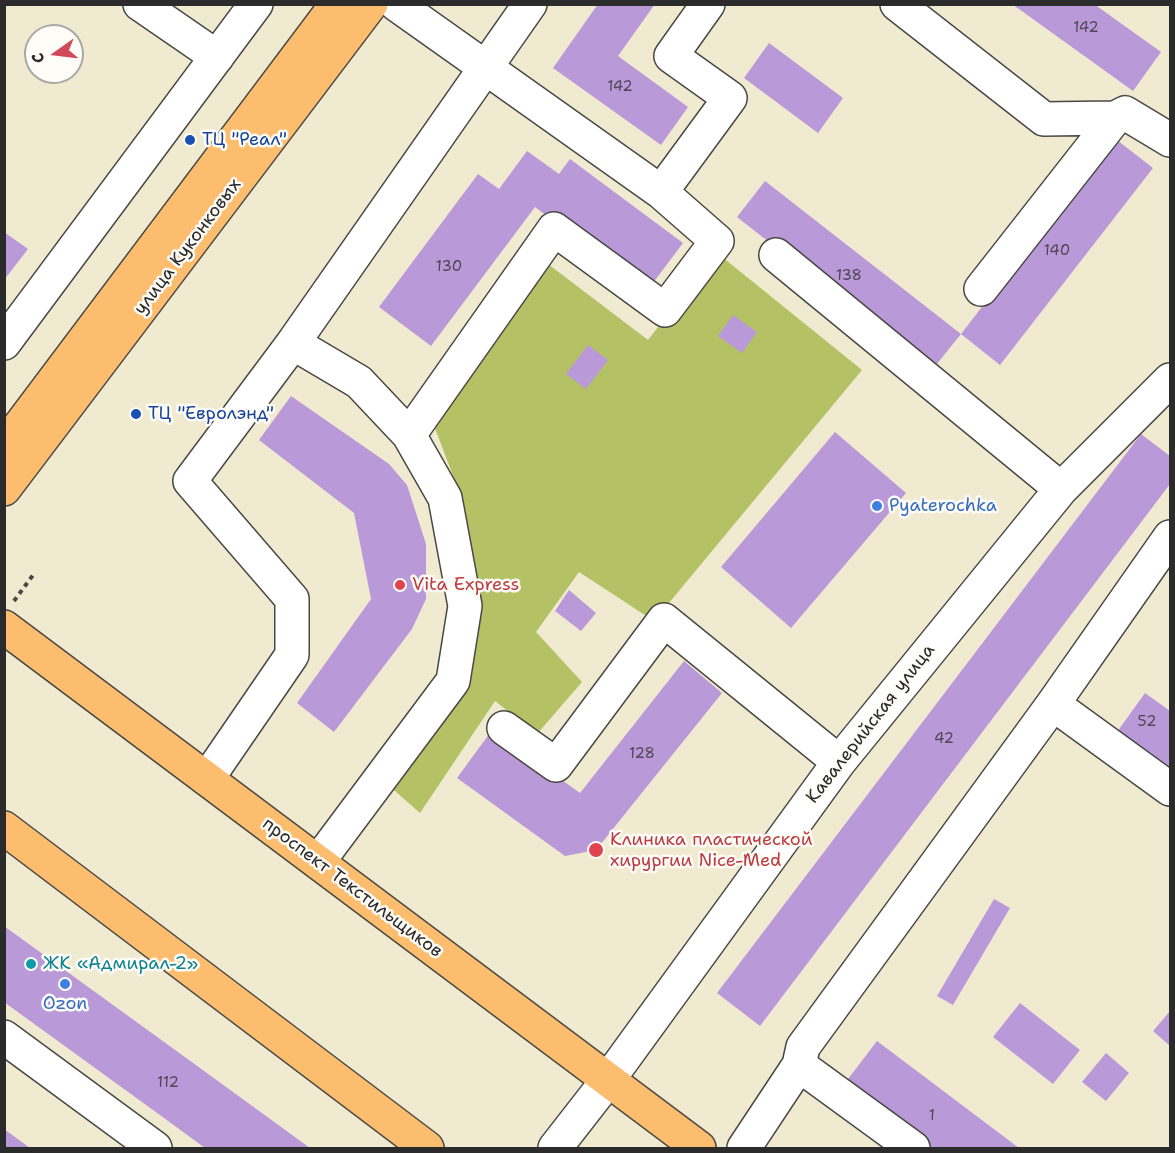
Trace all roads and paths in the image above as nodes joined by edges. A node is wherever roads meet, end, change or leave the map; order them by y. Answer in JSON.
{"nodes":[{"id":1,"x":140,"y":4,"type":"edge"},
{"id":2,"x":255,"y":4,"type":"edge"},
{"id":3,"x":337,"y":4,"type":"edge"},
{"id":4,"x":371,"y":4,"type":"edge"},
{"id":5,"x":396,"y":4,"type":"edge"},
{"id":6,"x":530,"y":4,"type":"edge"},
{"id":7,"x":708,"y":4,"type":"edge"},
{"id":8,"x":897,"y":4,"type":"edge"},
{"id":9,"x":217,"y":57,"type":"junction"},
{"id":10,"x":486,"y":69,"type":"junction"},
{"id":11,"x":1115,"y":118,"type":"junction"},
{"id":12,"x":1170,"y":140,"type":"edge"},
{"id":13,"x":661,"y":192,"type":"junction"},
{"id":14,"x":776,"y":255,"type":"dead end"},
{"id":15,"x":981,"y":290,"type":"dead end"},
{"id":16,"x":4,"y":343,"type":"edge"},
{"id":17,"x":293,"y":343,"type":"junction"},
{"id":18,"x":1170,"y":382,"type":"edge"},
{"id":19,"x":409,"y":435,"type":"junction"},
{"id":20,"x":4,"y":447,"type":"edge"},
{"id":21,"x":4,"y":489,"type":"edge"},
{"id":22,"x":1061,"y":489,"type":"junction"},
{"id":23,"x":1170,"y":537,"type":"edge"},
{"id":24,"x":33,"y":575,"type":"dead end"},
{"id":25,"x":7,"y":617,"type":"edge"},
{"id":26,"x":1053,"y":704,"type":"junction"},
{"id":27,"x":504,"y":728,"type":"dead end"},
{"id":28,"x":839,"y":762,"type":"junction"},
{"id":29,"x":207,"y":779,"type":"junction"},
{"id":30,"x":1170,"y":789,"type":"edge"},
{"id":31,"x":4,"y":828,"type":"edge"},
{"id":32,"x":318,"y":862,"type":"junction"},
{"id":33,"x":4,"y":1037,"type":"edge"},
{"id":34,"x":799,"y":1065,"type":"junction"},
{"id":35,"x":608,"y":1080,"type":"junction"},
{"id":36,"x":155,"y":1149,"type":"edge"},
{"id":37,"x":427,"y":1149,"type":"edge"},
{"id":38,"x":555,"y":1149,"type":"edge"},
{"id":39,"x":699,"y":1149,"type":"edge"},
{"id":40,"x":744,"y":1149,"type":"edge"},
{"id":41,"x":913,"y":1149,"type":"edge"}],
"edges":[{"from":1,"to":9,"type":"street"},
{"from":2,"to":9,"type":"street"},
{"from":3,"to":20,"type":"main road","name":"улица Куконковых"},
{"from":4,"to":21,"type":"main road","name":"улица Куконковых"},
{"from":5,"to":10,"type":"street"},
{"from":6,"to":10,"type":"street"},
{"from":7,"to":13,"type":"street"},
{"from":8,"to":11,"type":"street"},
{"from":9,"to":16,"type":"street"},
{"from":10,"to":13,"type":"street"},
{"from":10,"to":17,"type":"street"},
{"from":11,"to":12,"type":"street"},
{"from":11,"to":15,"type":"street"},
{"from":13,"to":19,"type":"street"},
{"from":14,"to":22,"type":"street"},
{"from":17,"to":19,"type":"street"},
{"from":17,"to":29,"type":"street"},
{"from":18,"to":22,"type":"street","name":"Кавалерийская улица"},
{"from":19,"to":32,"type":"street"},
{"from":22,"to":28,"type":"street","name":"Кавалерийская улица"},
{"from":23,"to":26,"type":"street"},
{"from":24,"to":25,"type":"path"},
{"from":25,"to":29,"type":"main road","name":"проспект Текстильщиков"},
{"from":26,"to":30,"type":"street"},
{"from":26,"to":34,"type":"street"},
{"from":27,"to":28,"type":"street"},
{"from":28,"to":35,"type":"street","name":"Кавалерийская улица"},
{"from":29,"to":32,"type":"main road","name":"проспект Текстильщиков"},
{"from":31,"to":37,"type":"main road"},
{"from":32,"to":35,"type":"main road","name":"проспект Текстильщиков"},
{"from":33,"to":36,"type":"street"},
{"from":34,"to":40,"type":"street"},
{"from":34,"to":41,"type":"street"},
{"from":35,"to":38,"type":"street","name":"Кавалерийская улица"},
{"from":35,"to":39,"type":"main road","name":"проспект Текстильщиков"}]}
